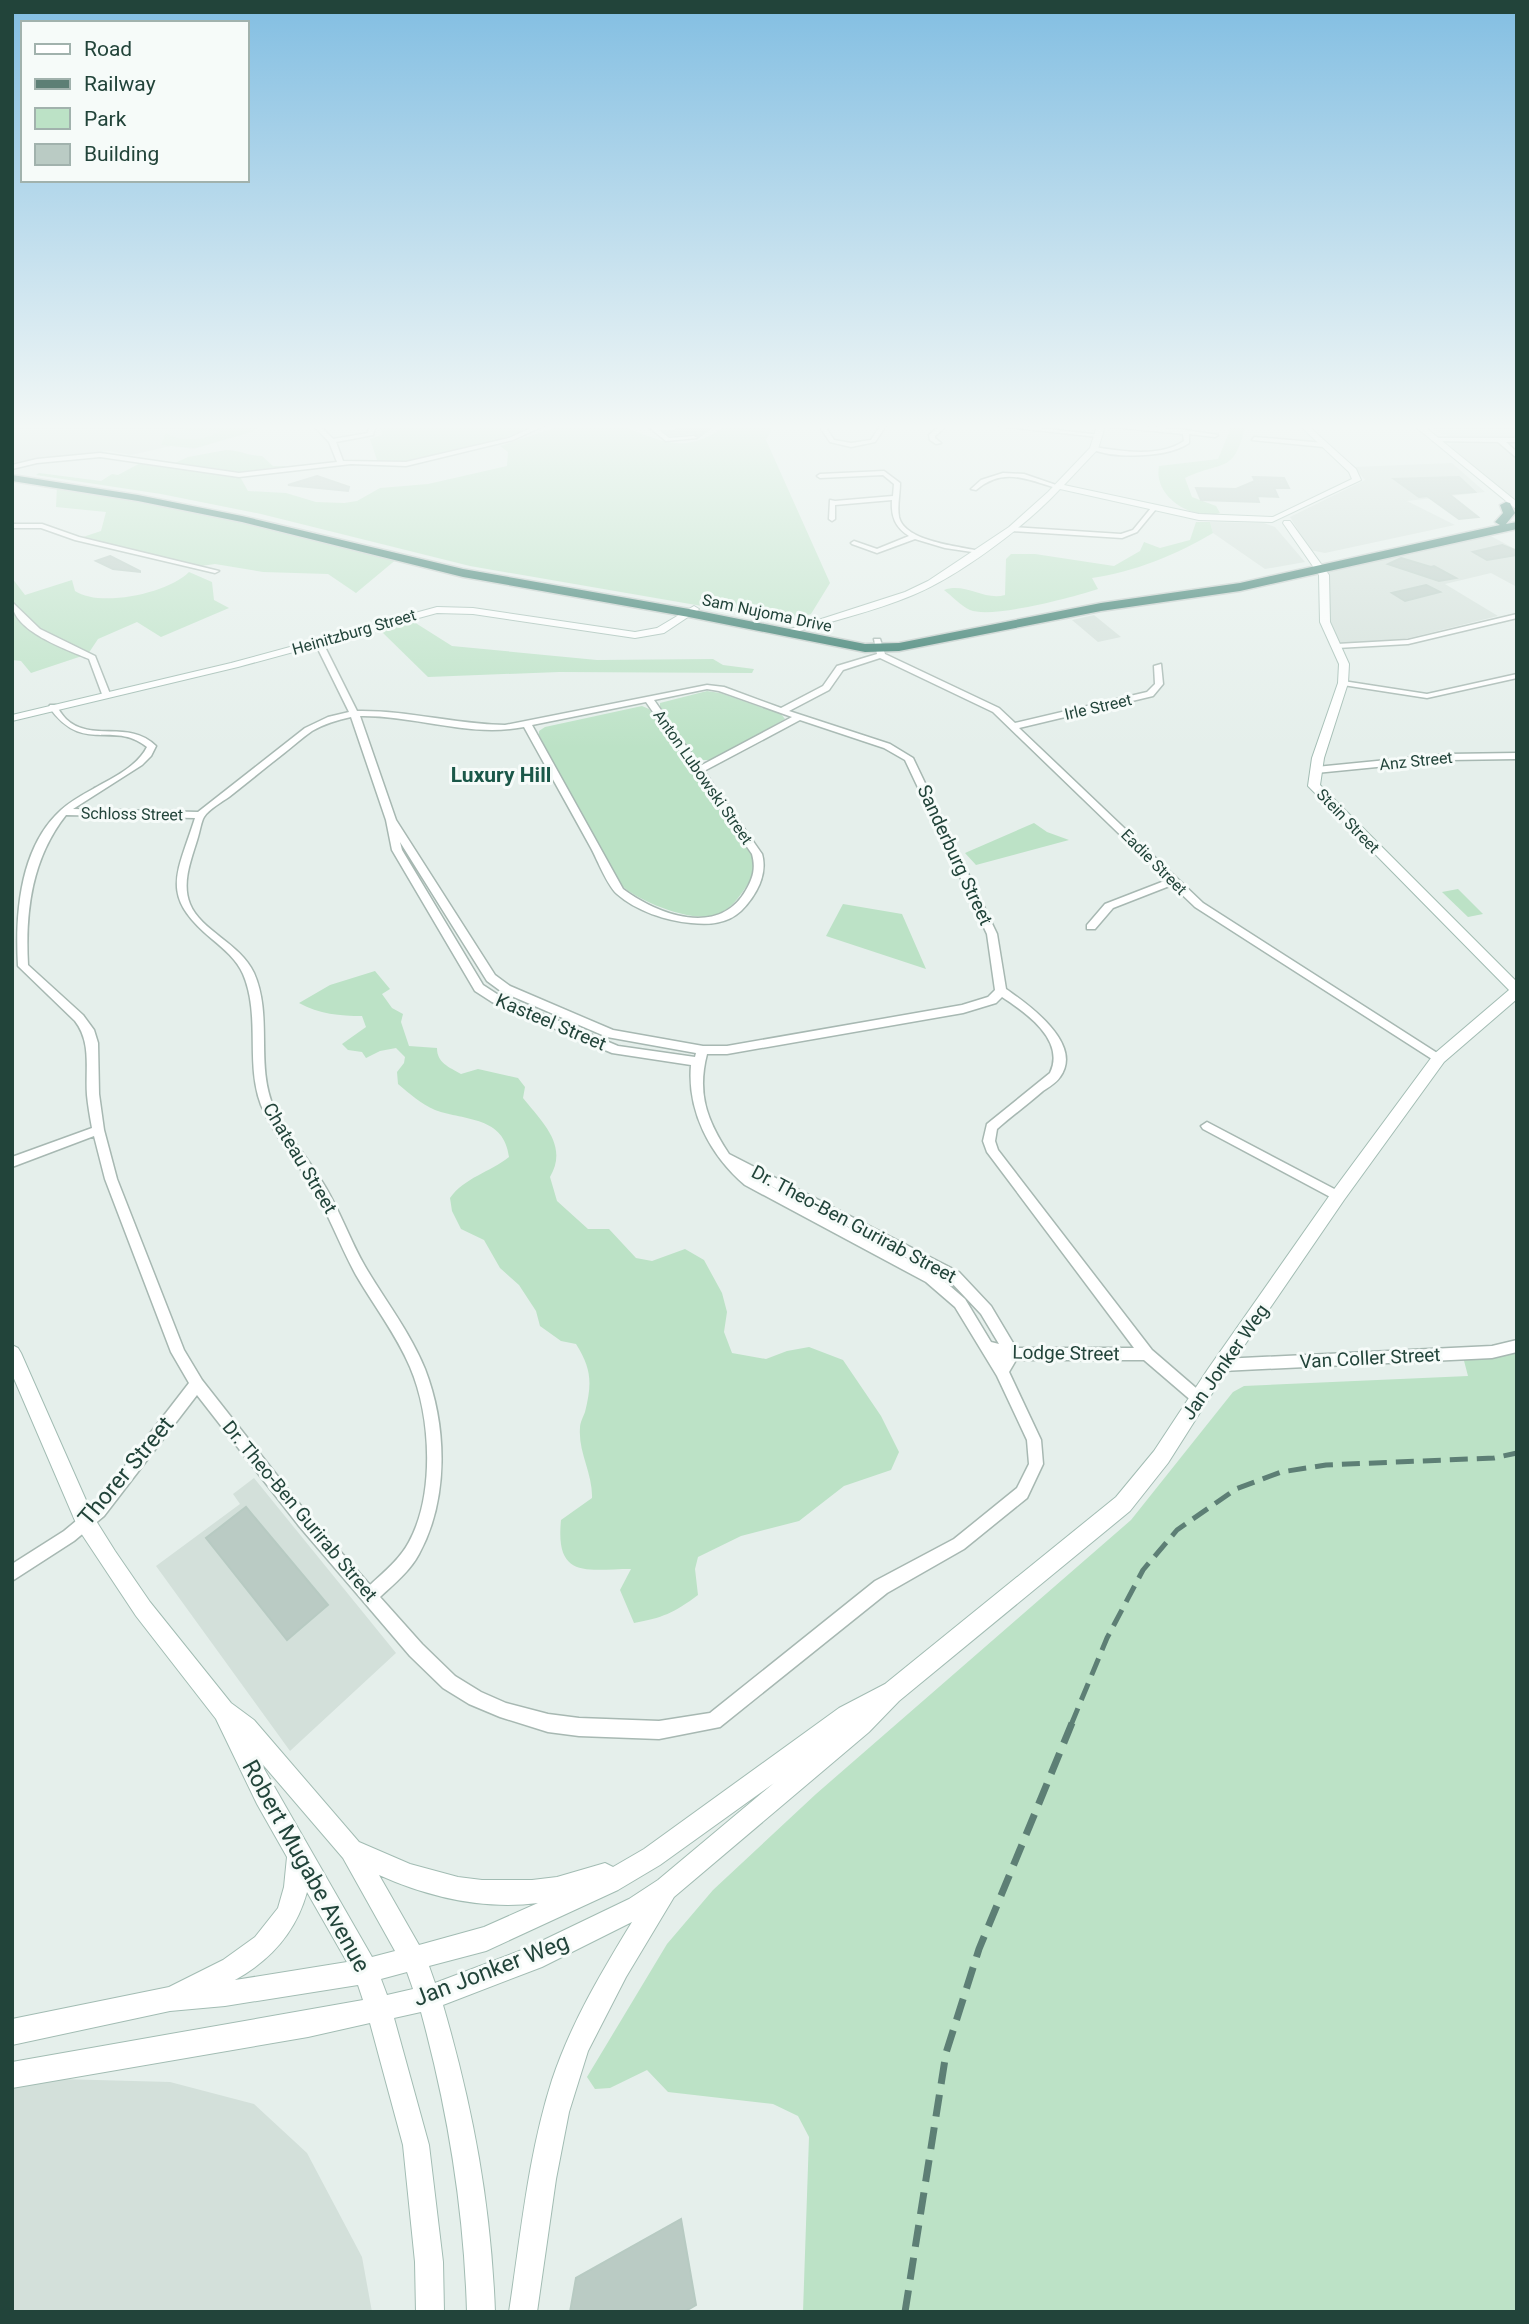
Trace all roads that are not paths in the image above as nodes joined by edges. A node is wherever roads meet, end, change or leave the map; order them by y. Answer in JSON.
{"nodes":[{"id":1,"x":57,"y":531,"type":"edge"},
{"id":2,"x":292,"y":531,"type":"edge"},
{"id":3,"x":905,"y":531,"type":"edge"},
{"id":4,"x":1008,"y":531,"type":"edge"},
{"id":5,"x":1051,"y":531,"type":"edge"},
{"id":6,"x":1134,"y":531,"type":"edge"},
{"id":7,"x":1293,"y":531,"type":"edge"},
{"id":8,"x":1463,"y":531,"type":"edge"},
{"id":9,"x":1487,"y":531,"type":"edge"},
{"id":10,"x":913,"y":537,"type":"junction"},
{"id":11,"x":854,"y":543,"type":"dead end"},
{"id":12,"x":977,"y":552,"type":"junction"},
{"id":13,"x":1320,"y":567,"type":"junction"},
{"id":14,"x":215,"y":571,"type":"dead end"},
{"id":15,"x":12,"y":604,"type":"edge"},
{"id":16,"x":691,"y":611,"type":"junction"},
{"id":17,"x":1517,"y":615,"type":"edge"},
{"id":18,"x":792,"y":630,"type":"junction"},
{"id":19,"x":319,"y":643,"type":"junction"},
{"id":20,"x":1337,"y":646,"type":"junction"},
{"id":21,"x":879,"y":648,"type":"junction"},
{"id":22,"x":92,"y":659,"type":"joint"},
{"id":23,"x":1158,"y":666,"type":"dead end"},
{"id":24,"x":1517,"y":676,"type":"edge"},
{"id":25,"x":1343,"y":682,"type":"junction"},
{"id":26,"x":106,"y":694,"type":"junction"},
{"id":27,"x":648,"y":698,"type":"junction"},
{"id":28,"x":53,"y":707,"type":"junction"},
{"id":29,"x":782,"y":711,"type":"junction"},
{"id":30,"x":355,"y":715,"type":"junction"},
{"id":31,"x":799,"y":717,"type":"junction"},
{"id":32,"x":12,"y":718,"type":"edge"},
{"id":33,"x":527,"y":724,"type":"junction"},
{"id":34,"x":1015,"y":726,"type":"junction"},
{"id":35,"x":1517,"y":756,"type":"edge"},
{"id":36,"x":699,"y":770,"type":"junction"},
{"id":37,"x":1316,"y":771,"type":"junction"},
{"id":38,"x":64,"y":812,"type":"junction"},
{"id":39,"x":200,"y":815,"type":"junction"},
{"id":40,"x":391,"y":820,"type":"junction"},
{"id":41,"x":1173,"y":881,"type":"junction"},
{"id":42,"x":1091,"y":927,"type":"dead end"},
{"id":43,"x":18,"y":969,"type":"edge"},
{"id":44,"x":1517,"y":990,"type":"edge"},
{"id":45,"x":1001,"y":991,"type":"junction"},
{"id":46,"x":703,"y":1050,"type":"junction"},
{"id":47,"x":727,"y":1050,"type":"junction"},
{"id":48,"x":1439,"y":1058,"type":"junction"},
{"id":49,"x":695,"y":1062,"type":"junction"},
{"id":50,"x":1207,"y":1126,"type":"dead end"},
{"id":51,"x":99,"y":1129,"type":"junction"},
{"id":52,"x":724,"y":1157,"type":"junction"},
{"id":53,"x":12,"y":1162,"type":"edge"},
{"id":54,"x":1338,"y":1196,"type":"junction"},
{"id":55,"x":986,"y":1346,"type":"junction"},
{"id":56,"x":1517,"y":1346,"type":"edge"},
{"id":57,"x":12,"y":1353,"type":"edge"},
{"id":58,"x":1012,"y":1354,"type":"junction"},
{"id":59,"x":1147,"y":1354,"type":"junction"},
{"id":60,"x":1222,"y":1364,"type":"junction"},
{"id":61,"x":1002,"y":1372,"type":"junction"},
{"id":62,"x":197,"y":1384,"type":"junction"},
{"id":63,"x":1198,"y":1398,"type":"junction"},
{"id":64,"x":86,"y":1523,"type":"junction"},
{"id":65,"x":12,"y":1573,"type":"edge"},
{"id":66,"x":371,"y":1595,"type":"junction"},
{"id":67,"x":891,"y":1693,"type":"junction"},
{"id":68,"x":223,"y":1711,"type":"junction"},
{"id":69,"x":351,"y":1850,"type":"junction"},
{"id":70,"x":299,"y":1854,"type":"junction"},
{"id":71,"x":652,"y":1857,"type":"junction"},
{"id":72,"x":666,"y":1888,"type":"junction"},
{"id":73,"x":414,"y":1960,"type":"junction"},
{"id":74,"x":366,"y":1971,"type":"junction"},
{"id":75,"x":429,"y":1998,"type":"junction"},
{"id":76,"x":170,"y":1999,"type":"junction"},
{"id":77,"x":380,"y":2009,"type":"junction"},
{"id":78,"x":12,"y":2032,"type":"edge"},
{"id":79,"x":12,"y":2075,"type":"edge"},
{"id":80,"x":430,"y":2312,"type":"edge"},
{"id":81,"x":481,"y":2312,"type":"edge"},
{"id":82,"x":523,"y":2312,"type":"edge"}],
"edges":[{"from":1,"to":14,"type":"street"},
{"from":2,"to":16,"type":"highway","name":"Sam Nujoma Drive"},
{"from":3,"to":10,"type":"street"},
{"from":4,"to":12,"type":"main road"},
{"from":5,"to":6,"type":"street"},
{"from":7,"to":13,"type":"main road","name":"Stein Street"},
{"from":8,"to":13,"type":"highway","name":"Sam Nujoma Drive"},
{"from":9,"to":13,"type":"highway","name":"Sam Nujoma Drive"},
{"from":10,"to":11,"type":"street"},
{"from":10,"to":12,"type":"street"},
{"from":12,"to":18,"type":"main road"},
{"from":13,"to":20,"type":"main road","name":"Stein Street"},
{"from":13,"to":21,"type":"highway","name":"Sam Nujoma Drive"},
{"from":15,"to":22,"type":"street"},
{"from":16,"to":18,"type":"highway","name":"Sam Nujoma Drive"},
{"from":16,"to":19,"type":"main road","name":"Heinitzburg Street"},
{"from":17,"to":20,"type":"street"},
{"from":18,"to":21,"type":"highway","name":"Sam Nujoma Drive"},
{"from":19,"to":26,"type":"main road","name":"Heinitzburg Street"},
{"from":19,"to":30,"type":"street","name":"Kasteel Street"},
{"from":20,"to":25,"type":"main road","name":"Stein Street"},
{"from":21,"to":29,"type":"street"},
{"from":21,"to":34,"type":"street","name":"Eadie Street"},
{"from":22,"to":26,"type":"street"},
{"from":23,"to":34,"type":"street","name":"Irle Street"},
{"from":24,"to":25,"type":"street"},
{"from":25,"to":37,"type":"main road","name":"Stein Street"},
{"from":26,"to":28,"type":"main road","name":"Heinitzburg Street"},
{"from":27,"to":29,"type":"street","name":"Anton Lubowski Street"},
{"from":27,"to":33,"type":"street","name":"Anton Lubowski Street"},
{"from":27,"to":36,"type":"street","name":"Anton Lubowski Street"},
{"from":28,"to":32,"type":"main road","name":"Heinitzburg Street"},
{"from":28,"to":38,"type":"street","name":"Dr. Theo-Ben Gurirab Street"},
{"from":29,"to":31,"type":"street","name":"Anton Lubowski Street"},
{"from":30,"to":33,"type":"street","name":"Anton Lubowski Street"},
{"from":30,"to":39,"type":"street"},
{"from":30,"to":40,"type":"street","name":"Kasteel Street"},
{"from":31,"to":36,"type":"street"},
{"from":31,"to":45,"type":"street","name":"Sanderburg Street"},
{"from":33,"to":36,"type":"street","name":"Anton Lubowski Street"},
{"from":34,"to":41,"type":"street","name":"Eadie Street"},
{"from":35,"to":37,"type":"street","name":"Anz Street"},
{"from":37,"to":44,"type":"main road","name":"Stein Street"},
{"from":38,"to":39,"type":"street","name":"Schloss Street"},
{"from":38,"to":43,"type":"street","name":"Dr. Theo-Ben Gurirab Street"},
{"from":39,"to":66,"type":"street","name":"Chateau Street"},
{"from":40,"to":46,"type":"street","name":"Kasteel Street"},
{"from":40,"to":49,"type":"street","name":"Kasteel Street"},
{"from":41,"to":42,"type":"street"},
{"from":41,"to":48,"type":"street","name":"Eadie Street"},
{"from":43,"to":51,"type":"street","name":"Dr. Theo-Ben Gurirab Street"},
{"from":44,"to":48,"type":"main road","name":"Jan Jonker Weg"},
{"from":45,"to":47,"type":"street","name":"Kasteel Street"},
{"from":45,"to":59,"type":"street"},
{"from":46,"to":47,"type":"street","name":"Kasteel Street"},
{"from":46,"to":49,"type":"street"},
{"from":47,"to":49,"type":"street","name":"Kasteel Street"},
{"from":48,"to":54,"type":"main road","name":"Jan Jonker Weg"},
{"from":49,"to":52,"type":"street","name":"Dr. Theo-Ben Gurirab Street"},
{"from":50,"to":54,"type":"street"},
{"from":51,"to":53,"type":"street"},
{"from":51,"to":62,"type":"street","name":"Dr. Theo-Ben Gurirab Street"},
{"from":52,"to":55,"type":"street","name":"Dr. Theo-Ben Gurirab Street"},
{"from":52,"to":58,"type":"street","name":"Dr. Theo-Ben Gurirab Street"},
{"from":54,"to":60,"type":"main road","name":"Jan Jonker Weg"},
{"from":55,"to":58,"type":"street","name":"Lodge Street"},
{"from":55,"to":61,"type":"street","name":"Dr. Theo-Ben Gurirab Street"},
{"from":56,"to":60,"type":"street","name":"Van Coller Street"},
{"from":57,"to":64,"type":"main road","name":"Robert Mugabe Avenue"},
{"from":58,"to":59,"type":"street","name":"Lodge Street"},
{"from":58,"to":61,"type":"street"},
{"from":59,"to":63,"type":"street"},
{"from":60,"to":63,"type":"main road","name":"Jan Jonker Weg"},
{"from":61,"to":66,"type":"street","name":"Dr. Theo-Ben Gurirab Street"},
{"from":62,"to":64,"type":"street","name":"Thorer Street"},
{"from":62,"to":66,"type":"street","name":"Dr. Theo-Ben Gurirab Street"},
{"from":63,"to":67,"type":"main road","name":"Jan Jonker Weg"},
{"from":64,"to":65,"type":"street","name":"Thorer Street"},
{"from":64,"to":68,"type":"main road","name":"Robert Mugabe Avenue"},
{"from":67,"to":71,"type":"main road","name":"Jan Jonker Weg"},
{"from":67,"to":72,"type":"main road","name":"Jan Jonker Weg"},
{"from":68,"to":69,"type":"main road","name":"Robert Mugabe Avenue"},
{"from":68,"to":70,"type":"main road","name":"Robert Mugabe Avenue"},
{"from":69,"to":71,"type":"main road"},
{"from":69,"to":73,"type":"main road","name":"Robert Mugabe Avenue"},
{"from":70,"to":74,"type":"main road","name":"Robert Mugabe Avenue"},
{"from":70,"to":76,"type":"main road"},
{"from":71,"to":73,"type":"main road","name":"Jan Jonker Weg"},
{"from":72,"to":75,"type":"main road","name":"Jan Jonker Weg"},
{"from":72,"to":82,"type":"main road"},
{"from":73,"to":74,"type":"main road","name":"Jan Jonker Weg"},
{"from":73,"to":75,"type":"main road","name":"Robert Mugabe Avenue"},
{"from":74,"to":76,"type":"main road","name":"Jan Jonker Weg"},
{"from":74,"to":77,"type":"main road","name":"Robert Mugabe Avenue"},
{"from":75,"to":77,"type":"main road","name":"Jan Jonker Weg"},
{"from":75,"to":81,"type":"main road","name":"Robert Mugabe Avenue"},
{"from":76,"to":78,"type":"main road","name":"Jan Jonker Weg"},
{"from":77,"to":79,"type":"main road","name":"Jan Jonker Weg"},
{"from":77,"to":80,"type":"main road","name":"Robert Mugabe Avenue"}]}
